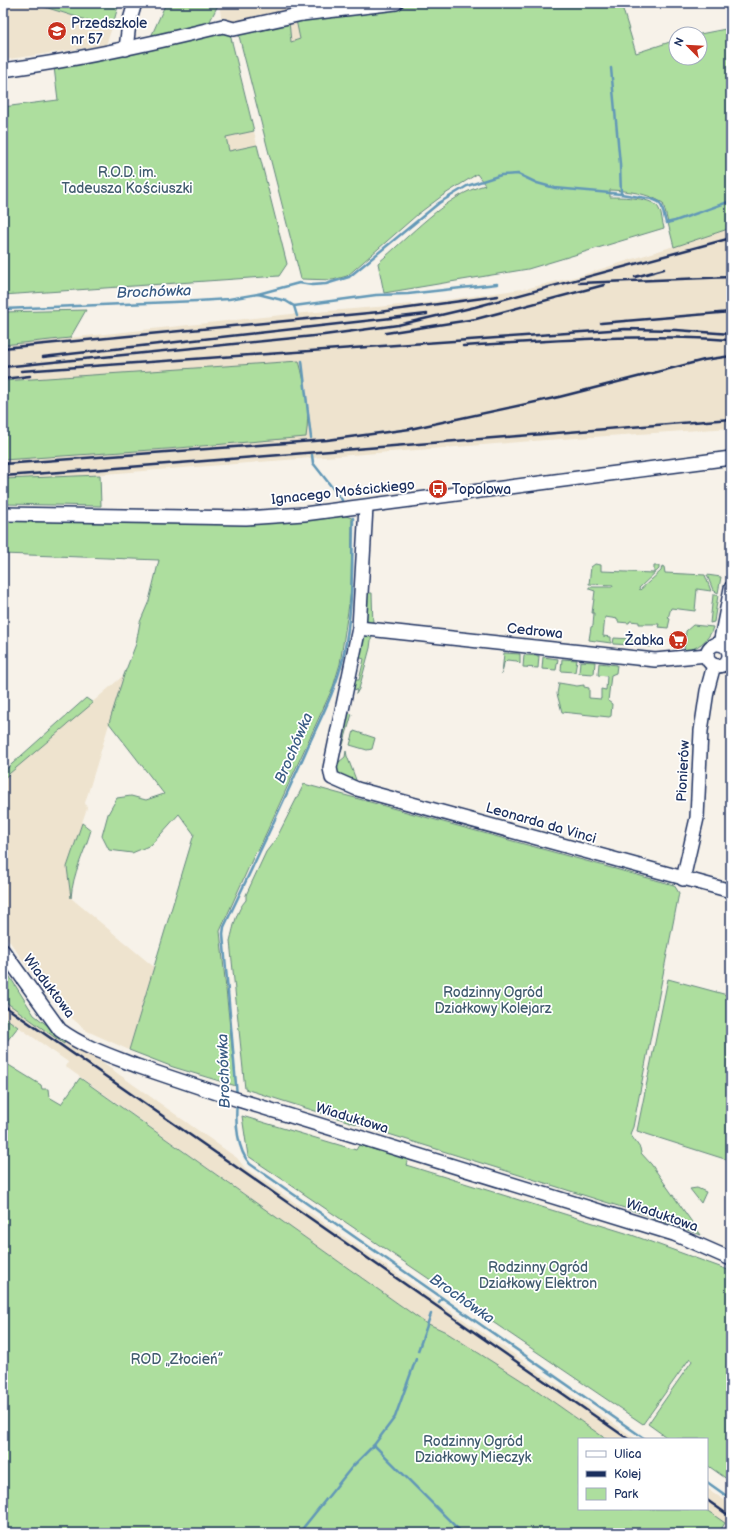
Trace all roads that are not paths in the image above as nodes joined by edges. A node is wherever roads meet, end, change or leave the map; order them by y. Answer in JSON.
{"nodes":[{"id":1,"x":135,"y":3,"type":"edge"},
{"id":2,"x":396,"y":3,"type":"edge"},
{"id":3,"x":351,"y":6,"type":"edge"},
{"id":4,"x":299,"y":9,"type":"edge"},
{"id":5,"x":126,"y":49,"type":"junction"},
{"id":6,"x":3,"y":70,"type":"edge"},
{"id":7,"x":731,"y":458,"type":"edge"},
{"id":8,"x":366,"y":507,"type":"junction"},
{"id":9,"x":3,"y":514,"type":"edge"},
{"id":10,"x":731,"y":588,"type":"edge"},
{"id":11,"x":359,"y":628,"type":"junction"},
{"id":12,"x":727,"y":650,"type":"edge"},
{"id":13,"x":711,"y":660,"type":"junction"},
{"id":14,"x":684,"y":879,"type":"junction"},
{"id":15,"x":731,"y":891,"type":"edge"},
{"id":16,"x":3,"y":951,"type":"edge"},
{"id":17,"x":731,"y":1259,"type":"edge"}],
"edges":[{"from":1,"to":5,"type":"street"},
{"from":2,"to":3,"type":"street"},
{"from":3,"to":4,"type":"street"},
{"from":4,"to":5,"type":"street"},
{"from":5,"to":6,"type":"street"},
{"from":7,"to":8,"type":"street","name":"Ignacego Mościckiego"},
{"from":8,"to":9,"type":"street","name":"Ignacego Mościckiego"},
{"from":8,"to":11,"type":"street"},
{"from":10,"to":12,"type":"street"},
{"from":11,"to":13,"type":"street","name":"Cedrowa"},
{"from":11,"to":14,"type":"street","name":"Leonarda da Vinci"},
{"from":12,"to":13,"type":"street"},
{"from":12,"to":13,"type":"street"},
{"from":13,"to":14,"type":"street","name":"Pionierów"},
{"from":14,"to":15,"type":"street","name":"Leonarda da Vinci"},
{"from":16,"to":17,"type":"street","name":"Wiaduktowa"}]}
